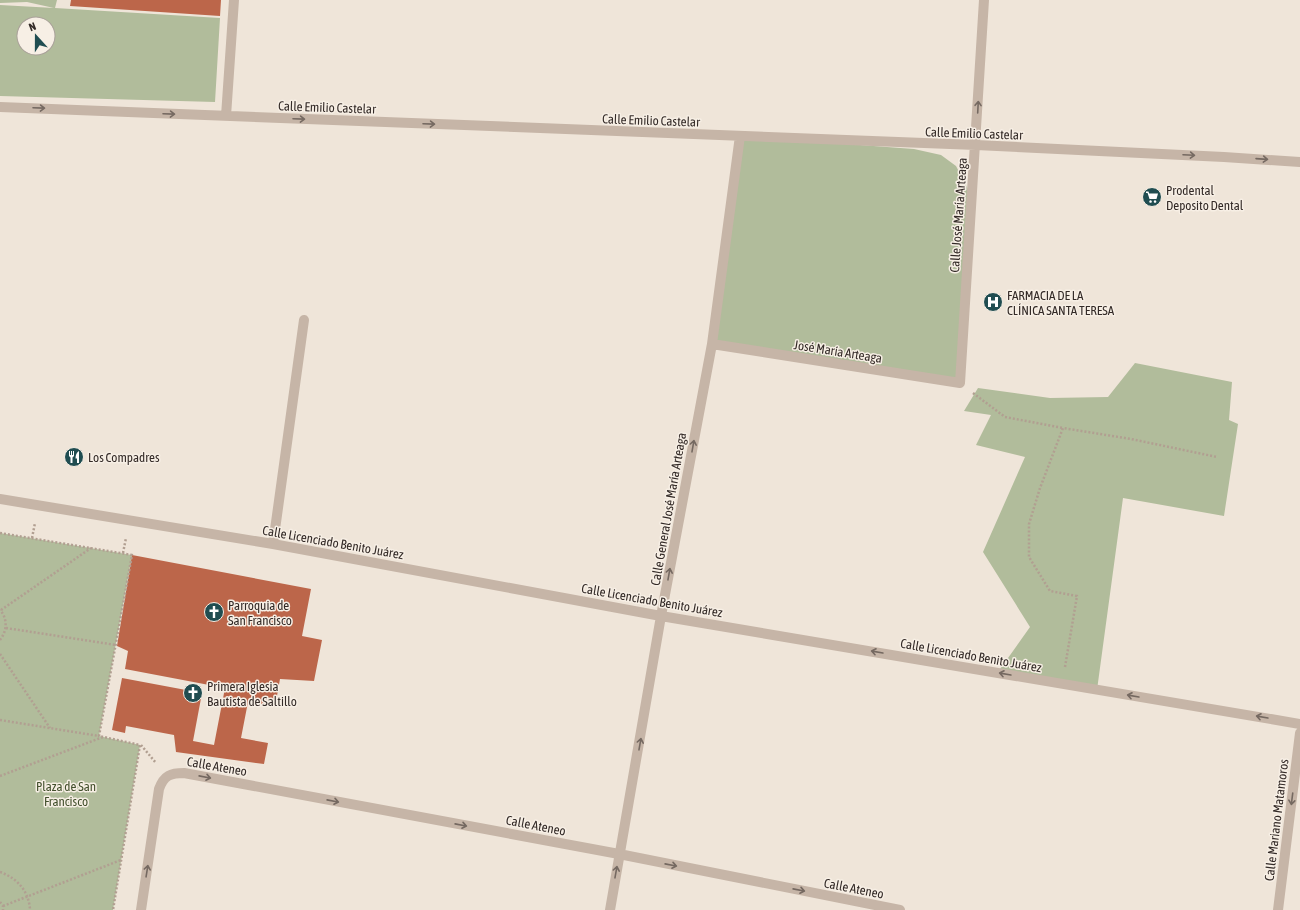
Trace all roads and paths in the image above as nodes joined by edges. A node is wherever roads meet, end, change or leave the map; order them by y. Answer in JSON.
{"nodes":[{"id":1,"x":234,"y":0,"type":"edge"},
{"id":2,"x":984,"y":0,"type":"edge"},
{"id":3,"x":0,"y":107,"type":"edge"},
{"id":4,"x":226,"y":116,"type":"junction"},
{"id":5,"x":740,"y":136,"type":"junction"},
{"id":6,"x":976,"y":146,"type":"junction"},
{"id":7,"x":1300,"y":162,"type":"edge"},
{"id":8,"x":304,"y":320,"type":"dead end"},
{"id":9,"x":712,"y":344,"type":"junction"},
{"id":10,"x":960,"y":383,"type":"junction"},
{"id":11,"x":1063,"y":428,"type":"junction"},
{"id":12,"x":1217,"y":457,"type":"dead end"},
{"id":13,"x":0,"y":499,"type":"edge"},
{"id":14,"x":0,"y":533,"type":"edge"},
{"id":15,"x":273,"y":544,"type":"junction"},
{"id":16,"x":91,"y":548,"type":"junction"},
{"id":17,"x":0,"y":610,"type":"edge"},
{"id":18,"x":662,"y":616,"type":"junction"},
{"id":19,"x":6,"y":628,"type":"junction"},
{"id":20,"x":0,"y":640,"type":"edge"},
{"id":21,"x":116,"y":645,"type":"junction"},
{"id":22,"x":0,"y":654,"type":"edge"},
{"id":23,"x":1062,"y":683,"type":"junction"},
{"id":24,"x":0,"y":720,"type":"edge"},
{"id":25,"x":1300,"y":724,"type":"edge"},
{"id":26,"x":51,"y":728,"type":"junction"},
{"id":27,"x":1300,"y":733,"type":"edge"},
{"id":28,"x":101,"y":737,"type":"junction"},
{"id":29,"x":140,"y":745,"type":"junction"},
{"id":30,"x":0,"y":776,"type":"edge"},
{"id":31,"x":167,"y":776,"type":"junction"},
{"id":32,"x":619,"y":854,"type":"junction"},
{"id":33,"x":121,"y":860,"type":"junction"},
{"id":34,"x":0,"y":872,"type":"edge"},
{"id":35,"x":28,"y":897,"type":"junction"},
{"id":36,"x":0,"y":902,"type":"edge"},
{"id":37,"x":3,"y":906,"type":"junction"},
{"id":38,"x":3,"y":910,"type":"edge"},
{"id":39,"x":30,"y":910,"type":"edge"},
{"id":40,"x":114,"y":910,"type":"edge"},
{"id":41,"x":141,"y":910,"type":"edge"},
{"id":42,"x":610,"y":910,"type":"edge"},
{"id":43,"x":900,"y":910,"type":"edge"},
{"id":44,"x":1278,"y":910,"type":"edge"}],
"edges":[{"from":1,"to":4,"type":"street"},
{"from":6,"to":2,"type":"street","name":"Calle José María Arteaga","one_way":true},
{"from":3,"to":4,"type":"street","name":"Calle Emilio Castelar","one_way":true},
{"from":4,"to":5,"type":"street","name":"Calle Emilio Castelar","one_way":true},
{"from":5,"to":6,"type":"street","name":"Calle Emilio Castelar"},
{"from":5,"to":9,"type":"street","name":"Calle General José María Arteaga"},
{"from":6,"to":7,"type":"street","name":"Calle Emilio Castelar","one_way":true},
{"from":6,"to":10,"type":"street","name":"Calle José María Arteaga"},
{"from":8,"to":15,"type":"street"},
{"from":9,"to":10,"type":"street","name":"José María Arteaga"},
{"from":18,"to":9,"type":"street","name":"Calle General José María Arteaga","one_way":true},
{"from":10,"to":11,"type":"path"},
{"from":11,"to":12,"type":"path"},
{"from":11,"to":23,"type":"path"},
{"from":13,"to":15,"type":"street","name":"Calle Licenciado Benito Juárez"},
{"from":14,"to":16,"type":"path"},
{"from":15,"to":18,"type":"street","name":"Calle Licenciado Benito Juárez"},
{"from":16,"to":17,"type":"path"},
{"from":16,"to":21,"type":"path"},
{"from":17,"to":19,"type":"path"},
{"from":23,"to":18,"type":"street","name":"Calle Licenciado Benito Juárez","one_way":true},
{"from":32,"to":18,"type":"street","name":"Calle General José María Arteaga","one_way":true},
{"from":19,"to":20,"type":"path"},
{"from":19,"to":21,"type":"path"},
{"from":21,"to":28,"type":"path"},
{"from":22,"to":26,"type":"path"},
{"from":25,"to":23,"type":"street","name":"Calle Licenciado Benito Juárez","one_way":true},
{"from":24,"to":26,"type":"path"},
{"from":26,"to":28,"type":"path"},
{"from":27,"to":44,"type":"street","name":"Calle Mariano Matamoros","one_way":true},
{"from":28,"to":29,"type":"path"},
{"from":28,"to":30,"type":"path"},
{"from":29,"to":31,"type":"path"},
{"from":29,"to":33,"type":"path"},
{"from":31,"to":32,"type":"street","name":"Calle Ateneo","one_way":true},
{"from":41,"to":31,"type":"street","one_way":true},
{"from":42,"to":32,"type":"street","name":"Calle General José María Arteaga","one_way":true},
{"from":32,"to":43,"type":"street","name":"Calle Ateneo","one_way":true},
{"from":33,"to":35,"type":"path"},
{"from":33,"to":40,"type":"path"},
{"from":34,"to":35,"type":"path"},
{"from":35,"to":37,"type":"path"},
{"from":35,"to":39,"type":"path"},
{"from":36,"to":37,"type":"path"},
{"from":37,"to":38,"type":"path"}]}
